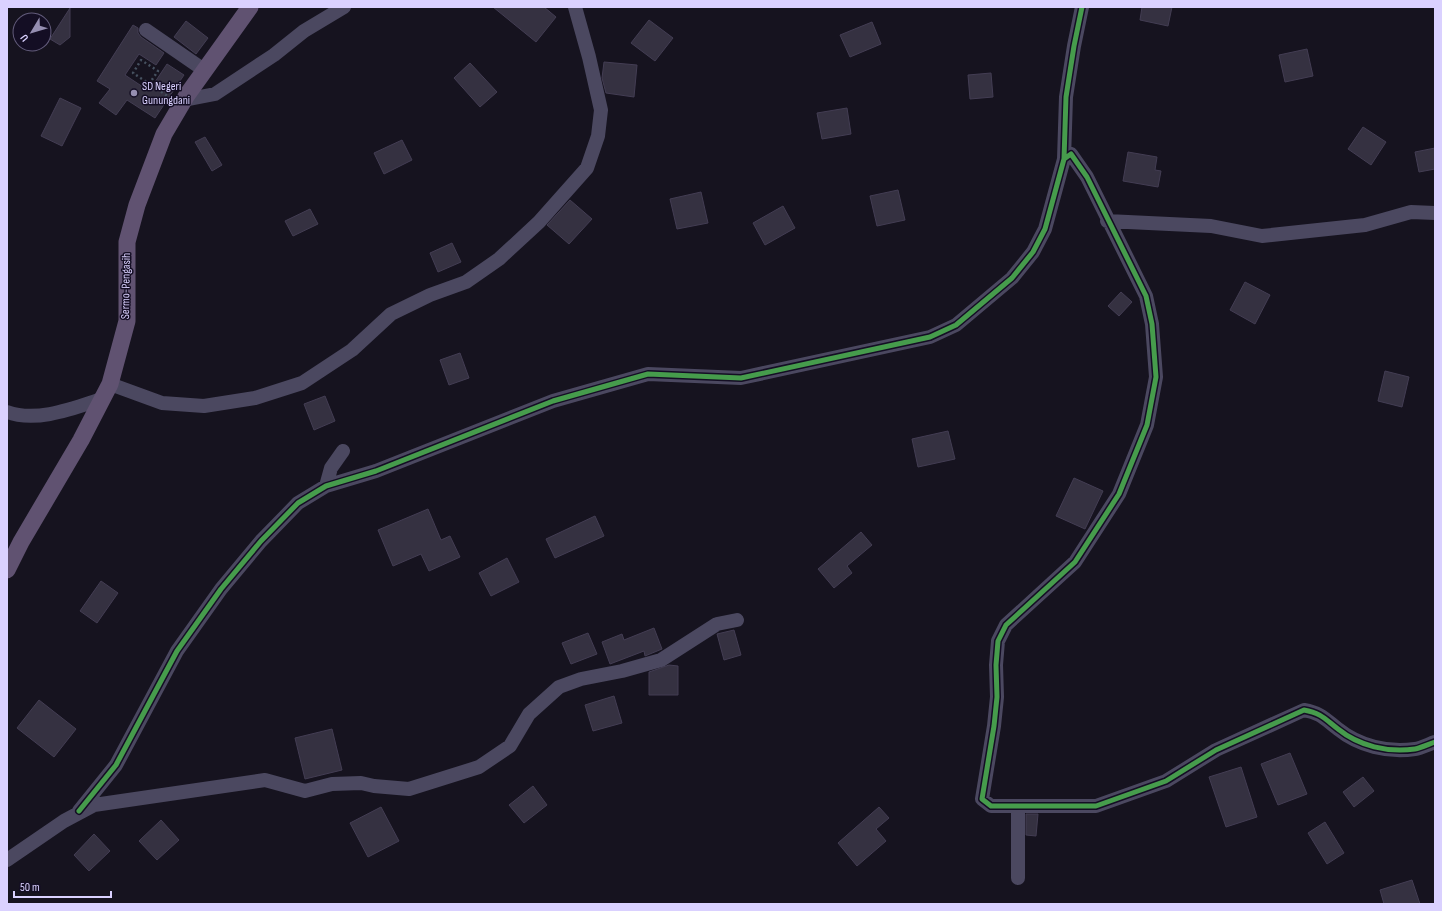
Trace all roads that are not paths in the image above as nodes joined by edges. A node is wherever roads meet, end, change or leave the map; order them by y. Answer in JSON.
{"nodes":[{"id":1,"x":250,"y":7,"type":"edge"},
{"id":2,"x":344,"y":7,"type":"edge"},
{"id":3,"x":575,"y":7,"type":"edge"},
{"id":4,"x":1082,"y":7,"type":"edge"},
{"id":5,"x":146,"y":30,"type":"dead end"},
{"id":6,"x":204,"y":70,"type":"junction"},
{"id":7,"x":177,"y":99,"type":"junction"},
{"id":8,"x":1064,"y":159,"type":"junction"},
{"id":9,"x":1435,"y":213,"type":"edge"},
{"id":10,"x":1107,"y":221,"type":"junction"},
{"id":11,"x":106,"y":391,"type":"junction"},
{"id":12,"x":7,"y":412,"type":"edge"},
{"id":13,"x":343,"y":451,"type":"dead end"},
{"id":14,"x":326,"y":486,"type":"junction"},
{"id":15,"x":7,"y":570,"type":"edge"},
{"id":16,"x":737,"y":620,"type":"dead end"},
{"id":17,"x":1435,"y":742,"type":"edge"},
{"id":18,"x":1018,"y":807,"type":"junction"},
{"id":19,"x":79,"y":811,"type":"junction"},
{"id":20,"x":7,"y":860,"type":"edge"},
{"id":21,"x":1018,"y":878,"type":"dead end"}],
"edges":[{"from":1,"to":6,"type":"main road","name":"Sermo-Pengasih"},
{"from":2,"to":7,"type":"street"},
{"from":3,"to":11,"type":"street"},
{"from":4,"to":8,"type":"street"},
{"from":5,"to":6,"type":"street"},
{"from":6,"to":7,"type":"main road","name":"Sermo-Pengasih"},
{"from":7,"to":11,"type":"main road","name":"Sermo-Pengasih"},
{"from":8,"to":10,"type":"street"},
{"from":8,"to":14,"type":"street"},
{"from":9,"to":10,"type":"street"},
{"from":10,"to":18,"type":"street"},
{"from":11,"to":12,"type":"street"},
{"from":11,"to":15,"type":"main road","name":"Sermo-Pengasih"},
{"from":13,"to":14,"type":"street"},
{"from":14,"to":19,"type":"street"},
{"from":16,"to":19,"type":"street"},
{"from":17,"to":18,"type":"street"},
{"from":18,"to":21,"type":"street"},
{"from":19,"to":20,"type":"street"}]}
